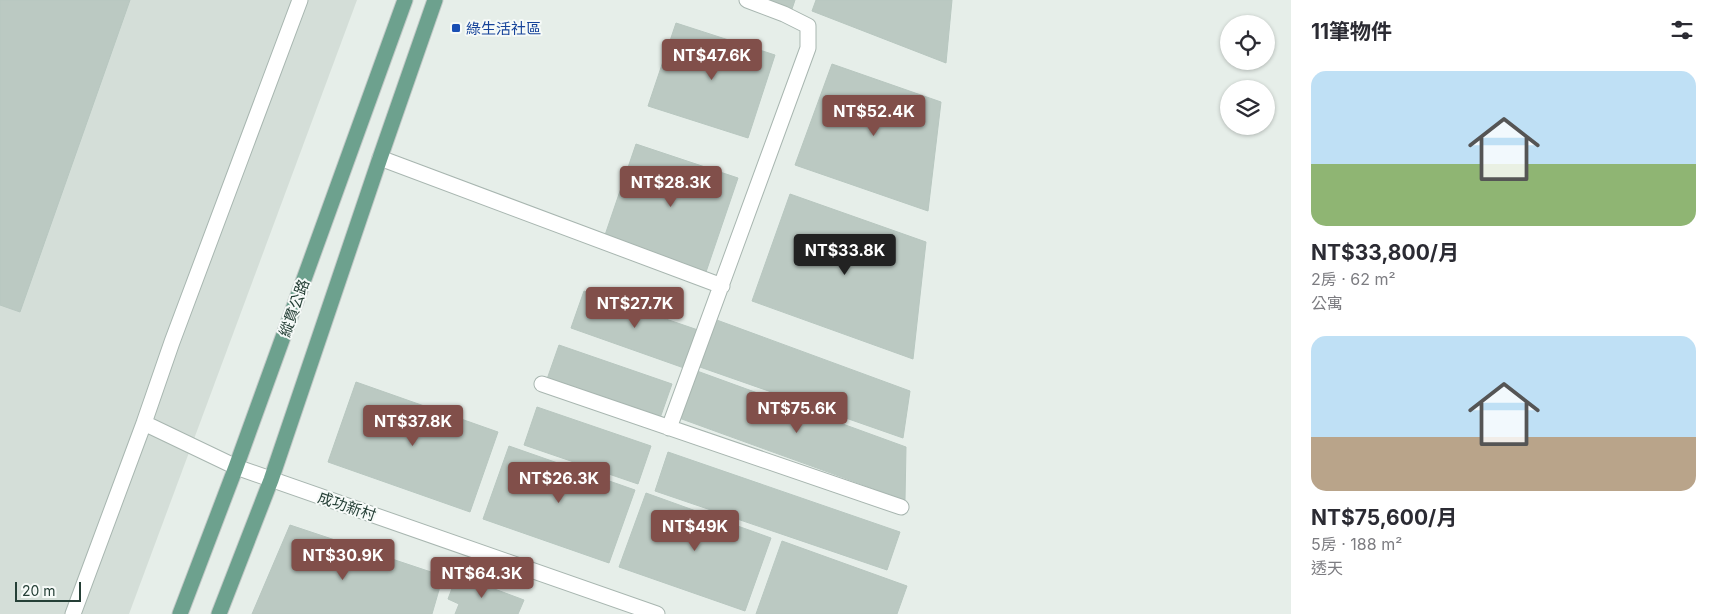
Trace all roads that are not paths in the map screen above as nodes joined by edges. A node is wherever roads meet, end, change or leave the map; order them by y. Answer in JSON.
{"nodes":[{"id":1,"x":300,"y":0,"type":"edge"},
{"id":2,"x":405,"y":0,"type":"edge"},
{"id":3,"x":435,"y":0,"type":"edge"},
{"id":4,"x":747,"y":0,"type":"edge"},
{"id":5,"x":380,"y":158,"type":"junction"},
{"id":6,"x":722,"y":286,"type":"junction"},
{"id":7,"x":542,"y":384,"type":"dead end"},
{"id":8,"x":144,"y":423,"type":"junction"},
{"id":9,"x":669,"y":428,"type":"junction"},
{"id":10,"x":236,"y":467,"type":"junction"},
{"id":11,"x":271,"y":480,"type":"junction"},
{"id":12,"x":901,"y":507,"type":"dead end"},
{"id":13,"x":73,"y":614,"type":"edge"},
{"id":14,"x":180,"y":614,"type":"edge"},
{"id":15,"x":219,"y":614,"type":"edge"},
{"id":16,"x":656,"y":614,"type":"edge"}],
"edges":[{"from":1,"to":8,"type":"lane"},
{"from":2,"to":10,"type":"main road","name":"縱貫公路"},
{"from":3,"to":5,"type":"main road"},
{"from":4,"to":6,"type":"lane"},
{"from":5,"to":6,"type":"lane"},
{"from":5,"to":11,"type":"main road"},
{"from":6,"to":9,"type":"lane"},
{"from":7,"to":9,"type":"lane"},
{"from":8,"to":10,"type":"lane","name":"成功新村"},
{"from":8,"to":13,"type":"lane"},
{"from":9,"to":12,"type":"lane"},
{"from":10,"to":11,"type":"lane","name":"成功新村"},
{"from":10,"to":14,"type":"main road","name":"縱貫公路"},
{"from":11,"to":15,"type":"main road"},
{"from":11,"to":16,"type":"lane","name":"成功新村"}]}
